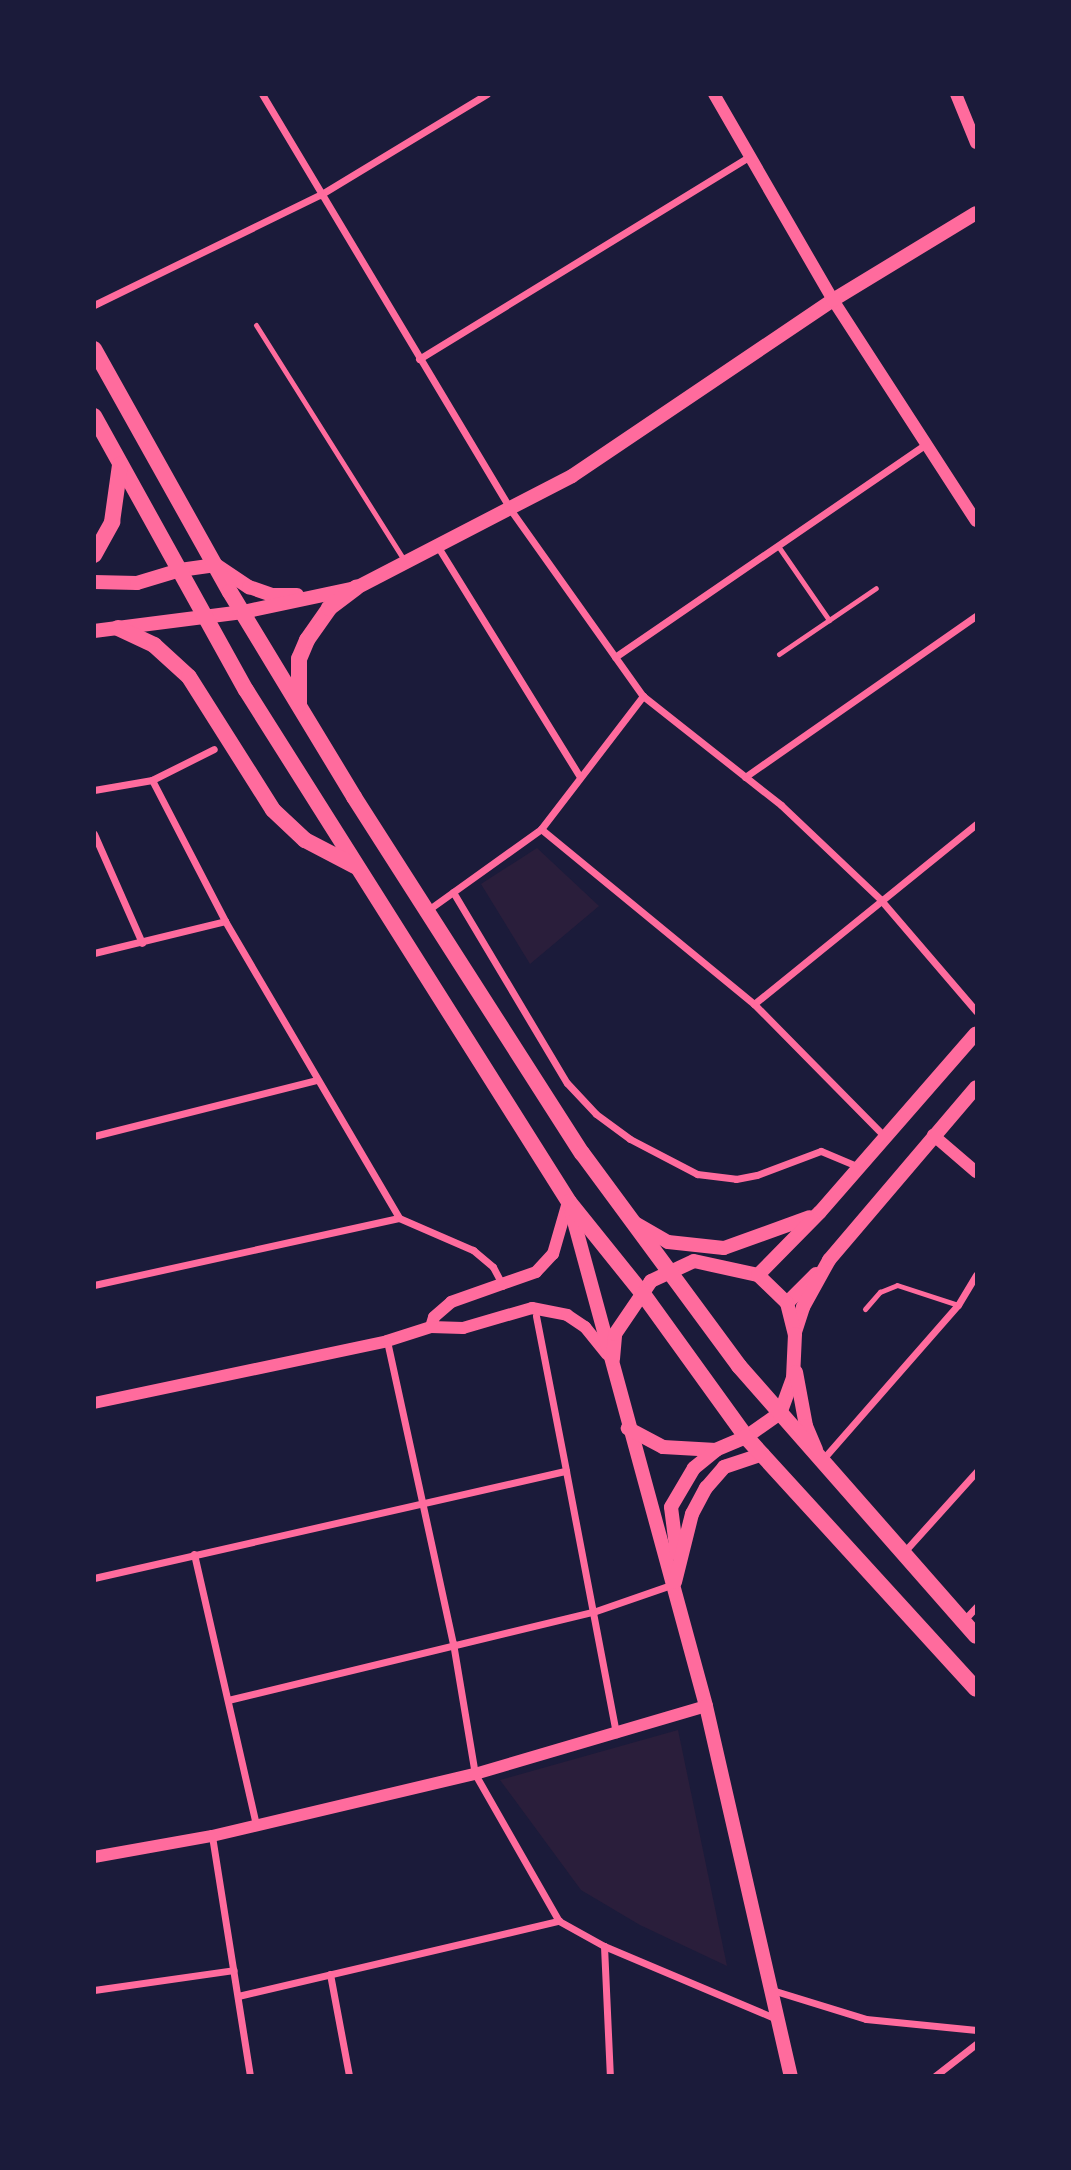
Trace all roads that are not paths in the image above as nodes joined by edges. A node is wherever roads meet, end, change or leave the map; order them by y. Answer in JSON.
{"nodes":[{"id":1,"x":262,"y":94,"type":"edge"},
{"id":2,"x":487,"y":94,"type":"edge"},
{"id":3,"x":714,"y":94,"type":"edge"},
{"id":4,"x":956,"y":94,"type":"edge"},
{"id":5,"x":976,"y":143,"type":"edge"},
{"id":6,"x":749,"y":157,"type":"junction"},
{"id":7,"x":320,"y":195,"type":"junction"},
{"id":8,"x":976,"y":213,"type":"edge"},
{"id":9,"x":833,"y":300,"type":"junction"},
{"id":10,"x":94,"y":305,"type":"edge"},
{"id":11,"x":256,"y":324,"type":"dead end"},
{"id":12,"x":94,"y":349,"type":"edge"},
{"id":13,"x":419,"y":359,"type":"junction"},
{"id":14,"x":94,"y":416,"type":"edge"},
{"id":15,"x":926,"y":444,"type":"junction"},
{"id":16,"x":120,"y":462,"type":"junction"},
{"id":17,"x":510,"y":509,"type":"junction"},
{"id":18,"x":976,"y":521,"type":"edge"},
{"id":19,"x":778,"y":546,"type":"junction"},
{"id":20,"x":438,"y":547,"type":"junction"},
{"id":21,"x":94,"y":555,"type":"edge"},
{"id":22,"x":405,"y":562,"type":"junction"},
{"id":23,"x":216,"y":565,"type":"junction"},
{"id":24,"x":180,"y":570,"type":"junction"},
{"id":25,"x":94,"y":582,"type":"edge"},
{"id":26,"x":361,"y":586,"type":"junction"},
{"id":27,"x":876,"y":587,"type":"dead end"},
{"id":28,"x":243,"y":612,"type":"junction"},
{"id":29,"x":205,"y":615,"type":"junction"},
{"id":30,"x":976,"y":616,"type":"edge"},
{"id":31,"x":829,"y":620,"type":"junction"},
{"id":32,"x":118,"y":628,"type":"junction"},
{"id":33,"x":94,"y":631,"type":"edge"},
{"id":34,"x":779,"y":654,"type":"dead end"},
{"id":35,"x":615,"y":657,"type":"junction"},
{"id":36,"x":643,"y":696,"type":"junction"},
{"id":37,"x":299,"y":706,"type":"junction"},
{"id":38,"x":214,"y":749,"type":"dead end"},
{"id":39,"x":745,"y":777,"type":"junction"},
{"id":40,"x":580,"y":778,"type":"junction"},
{"id":41,"x":152,"y":780,"type":"junction"},
{"id":42,"x":94,"y":790,"type":"edge"},
{"id":43,"x":976,"y":824,"type":"edge"},
{"id":44,"x":541,"y":829,"type":"junction"},
{"id":45,"x":94,"y":834,"type":"edge"},
{"id":46,"x":356,"y":867,"type":"junction"},
{"id":47,"x":453,"y":892,"type":"junction"},
{"id":48,"x":880,"y":899,"type":"junction"},
{"id":49,"x":427,"y":911,"type":"junction"},
{"id":50,"x":225,"y":921,"type":"junction"},
{"id":51,"x":142,"y":943,"type":"junction"},
{"id":52,"x":94,"y":953,"type":"edge"},
{"id":53,"x":754,"y":1004,"type":"junction"},
{"id":54,"x":976,"y":1011,"type":"edge"},
{"id":55,"x":976,"y":1033,"type":"edge"},
{"id":56,"x":317,"y":1080,"type":"junction"},
{"id":57,"x":976,"y":1087,"type":"edge"},
{"id":58,"x":933,"y":1135,"type":"junction"},
{"id":59,"x":94,"y":1136,"type":"edge"},
{"id":60,"x":886,"y":1138,"type":"junction"},
{"id":61,"x":860,"y":1168,"type":"junction"},
{"id":62,"x":976,"y":1172,"type":"edge"},
{"id":63,"x":569,"y":1202,"type":"junction"},
{"id":64,"x":820,"y":1212,"type":"junction"},
{"id":65,"x":399,"y":1218,"type":"junction"},
{"id":66,"x":630,"y":1220,"type":"junction"},
{"id":67,"x":829,"y":1260,"type":"junction"},
{"id":68,"x":668,"y":1273,"type":"junction"},
{"id":69,"x":758,"y":1275,"type":"junction"},
{"id":70,"x":976,"y":1275,"type":"edge"},
{"id":71,"x":94,"y":1285,"type":"edge"},
{"id":72,"x":503,"y":1286,"type":"junction"},
{"id":73,"x":643,"y":1294,"type":"junction"},
{"id":74,"x":787,"y":1303,"type":"junction"},
{"id":75,"x":958,"y":1305,"type":"junction"},
{"id":76,"x":865,"y":1309,"type":"dead end"},
{"id":77,"x":536,"y":1316,"type":"dead end"},
{"id":78,"x":432,"y":1327,"type":"junction"},
{"id":79,"x":795,"y":1334,"type":"junction"},
{"id":80,"x":387,"y":1341,"type":"junction"},
{"id":81,"x":608,"y":1356,"type":"junction"},
{"id":82,"x":795,"y":1360,"type":"junction"},
{"id":83,"x":612,"y":1370,"type":"junction"},
{"id":84,"x":94,"y":1403,"type":"edge"},
{"id":85,"x":780,"y":1413,"type":"junction"},
{"id":86,"x":628,"y":1428,"type":"junction"},
{"id":87,"x":746,"y":1437,"type":"junction"},
{"id":88,"x":716,"y":1450,"type":"junction"},
{"id":89,"x":763,"y":1454,"type":"junction"},
{"id":90,"x":822,"y":1460,"type":"junction"},
{"id":91,"x":566,"y":1471,"type":"junction"},
{"id":92,"x":976,"y":1472,"type":"edge"},
{"id":93,"x":423,"y":1502,"type":"junction"},
{"id":94,"x":903,"y":1553,"type":"junction"},
{"id":95,"x":194,"y":1554,"type":"junction"},
{"id":96,"x":678,"y":1563,"type":"junction"},
{"id":97,"x":94,"y":1578,"type":"edge"},
{"id":98,"x":674,"y":1584,"type":"junction"},
{"id":99,"x":976,"y":1607,"type":"edge"},
{"id":100,"x":593,"y":1612,"type":"junction"},
{"id":101,"x":963,"y":1621,"type":"junction"},
{"id":102,"x":976,"y":1636,"type":"edge"},
{"id":103,"x":453,"y":1643,"type":"junction"},
{"id":104,"x":976,"y":1689,"type":"edge"},
{"id":105,"x":228,"y":1700,"type":"junction"},
{"id":106,"x":706,"y":1706,"type":"junction"},
{"id":107,"x":616,"y":1734,"type":"junction"},
{"id":108,"x":475,"y":1774,"type":"junction"},
{"id":109,"x":256,"y":1825,"type":"junction"},
{"id":110,"x":212,"y":1836,"type":"junction"},
{"id":111,"x":94,"y":1857,"type":"edge"},
{"id":112,"x":559,"y":1921,"type":"junction"},
{"id":113,"x":604,"y":1946,"type":"junction"},
{"id":114,"x":234,"y":1970,"type":"junction"},
{"id":115,"x":330,"y":1974,"type":"junction"},
{"id":116,"x":94,"y":1990,"type":"edge"},
{"id":117,"x":771,"y":1990,"type":"junction"},
{"id":118,"x":238,"y":1996,"type":"junction"},
{"id":119,"x":779,"y":2020,"type":"junction"},
{"id":120,"x":976,"y":2030,"type":"edge"},
{"id":121,"x":976,"y":2044,"type":"edge"},
{"id":122,"x":250,"y":2076,"type":"edge"},
{"id":123,"x":349,"y":2076,"type":"edge"},
{"id":124,"x":610,"y":2076,"type":"edge"},
{"id":125,"x":791,"y":2076,"type":"edge"},
{"id":126,"x":935,"y":2076,"type":"edge"}],
"edges":[{"from":1,"to":7,"type":"street"},
{"from":2,"to":7,"type":"street"},
{"from":3,"to":6,"type":"street"},
{"from":4,"to":5,"type":"street"},
{"from":6,"to":9,"type":"street"},
{"from":6,"to":13,"type":"street"},
{"from":7,"to":10,"type":"street"},
{"from":7,"to":13,"type":"street"},
{"from":8,"to":9,"type":"main road"},
{"from":9,"to":15,"type":"street"},
{"from":9,"to":17,"type":"main road"},
{"from":11,"to":22,"type":"lane"},
{"from":12,"to":23,"type":"main road"},
{"from":13,"to":17,"type":"street"},
{"from":14,"to":16,"type":"main road"},
{"from":15,"to":18,"type":"street"},
{"from":15,"to":19,"type":"street"},
{"from":16,"to":21,"type":"main road"},
{"from":16,"to":24,"type":"main road"},
{"from":17,"to":20,"type":"main road"},
{"from":17,"to":35,"type":"street"},
{"from":19,"to":31,"type":"lane"},
{"from":19,"to":35,"type":"street"},
{"from":20,"to":22,"type":"main road"},
{"from":20,"to":40,"type":"street"},
{"from":22,"to":26,"type":"main road"},
{"from":23,"to":24,"type":"main road"},
{"from":23,"to":26,"type":"main road"},
{"from":23,"to":28,"type":"main road"},
{"from":24,"to":25,"type":"main road"},
{"from":24,"to":29,"type":"main road"},
{"from":26,"to":28,"type":"main road"},
{"from":26,"to":37,"type":"main road"},
{"from":27,"to":31,"type":"lane"},
{"from":28,"to":29,"type":"main road"},
{"from":28,"to":37,"type":"main road"},
{"from":29,"to":32,"type":"main road"},
{"from":29,"to":46,"type":"main road"},
{"from":30,"to":39,"type":"street"},
{"from":31,"to":34,"type":"lane"},
{"from":32,"to":33,"type":"main road"},
{"from":32,"to":46,"type":"main road"},
{"from":35,"to":36,"type":"street"},
{"from":36,"to":39,"type":"street"},
{"from":36,"to":40,"type":"street"},
{"from":37,"to":49,"type":"main road"},
{"from":38,"to":41,"type":"street"},
{"from":39,"to":48,"type":"street"},
{"from":40,"to":44,"type":"street"},
{"from":41,"to":42,"type":"street"},
{"from":41,"to":50,"type":"street"},
{"from":43,"to":48,"type":"street"},
{"from":44,"to":47,"type":"street"},
{"from":44,"to":53,"type":"street"},
{"from":45,"to":51,"type":"street"},
{"from":46,"to":63,"type":"main road"},
{"from":47,"to":49,"type":"street"},
{"from":47,"to":61,"type":"street"},
{"from":48,"to":53,"type":"street"},
{"from":48,"to":54,"type":"street"},
{"from":49,"to":66,"type":"main road"},
{"from":50,"to":51,"type":"street"},
{"from":50,"to":56,"type":"street"},
{"from":51,"to":52,"type":"street"},
{"from":53,"to":60,"type":"street"},
{"from":55,"to":60,"type":"main road"},
{"from":56,"to":59,"type":"street"},
{"from":56,"to":65,"type":"street"},
{"from":57,"to":58,"type":"main road"},
{"from":58,"to":62,"type":"street"},
{"from":58,"to":67,"type":"main road"},
{"from":60,"to":61,"type":"main road"},
{"from":61,"to":64,"type":"main road"},
{"from":63,"to":72,"type":"street"},
{"from":63,"to":73,"type":"main road"},
{"from":63,"to":81,"type":"main road"},
{"from":64,"to":66,"type":"main road"},
{"from":64,"to":69,"type":"main road"},
{"from":65,"to":71,"type":"street"},
{"from":65,"to":72,"type":"street"},
{"from":66,"to":68,"type":"main road"},
{"from":67,"to":74,"type":"main road"},
{"from":67,"to":79,"type":"main road"},
{"from":68,"to":69,"type":"main road"},
{"from":68,"to":73,"type":"main road"},
{"from":68,"to":85,"type":"main road"},
{"from":69,"to":74,"type":"main road"},
{"from":70,"to":75,"type":"street"},
{"from":72,"to":78,"type":"street"},
{"from":73,"to":83,"type":"main road"},
{"from":73,"to":87,"type":"main road"},
{"from":74,"to":79,"type":"main road"},
{"from":75,"to":76,"type":"lane"},
{"from":75,"to":90,"type":"street"},
{"from":77,"to":91,"type":"street"},
{"from":78,"to":80,"type":"street"},
{"from":78,"to":81,"type":"street"},
{"from":79,"to":82,"type":"main road"},
{"from":80,"to":84,"type":"street"},
{"from":80,"to":93,"type":"street"},
{"from":81,"to":83,"type":"main road"},
{"from":82,"to":85,"type":"main road"},
{"from":82,"to":90,"type":"main road"},
{"from":83,"to":86,"type":"main road"},
{"from":85,"to":87,"type":"main road"},
{"from":85,"to":90,"type":"main road"},
{"from":86,"to":88,"type":"main road"},
{"from":86,"to":98,"type":"main road"},
{"from":87,"to":88,"type":"main road"},
{"from":87,"to":89,"type":"main road"},
{"from":88,"to":96,"type":"main road"},
{"from":89,"to":96,"type":"main road"},
{"from":89,"to":104,"type":"main road"},
{"from":90,"to":94,"type":"main road"},
{"from":91,"to":93,"type":"street"},
{"from":91,"to":100,"type":"street"},
{"from":92,"to":94,"type":"street"},
{"from":93,"to":95,"type":"street"},
{"from":93,"to":103,"type":"street"},
{"from":94,"to":101,"type":"main road"},
{"from":95,"to":97,"type":"street"},
{"from":95,"to":105,"type":"street"},
{"from":96,"to":98,"type":"main road"},
{"from":98,"to":100,"type":"street"},
{"from":98,"to":106,"type":"main road"},
{"from":99,"to":101,"type":"street"},
{"from":100,"to":103,"type":"street"},
{"from":100,"to":107,"type":"street"},
{"from":101,"to":102,"type":"main road"},
{"from":103,"to":105,"type":"street"},
{"from":103,"to":108,"type":"street"},
{"from":105,"to":109,"type":"street"},
{"from":106,"to":107,"type":"street"},
{"from":106,"to":117,"type":"main road"},
{"from":107,"to":108,"type":"street"},
{"from":108,"to":109,"type":"street"},
{"from":108,"to":112,"type":"street"},
{"from":109,"to":110,"type":"street"},
{"from":110,"to":111,"type":"street"},
{"from":110,"to":114,"type":"street"},
{"from":112,"to":113,"type":"street"},
{"from":112,"to":115,"type":"street"},
{"from":113,"to":119,"type":"street"},
{"from":113,"to":124,"type":"street"},
{"from":114,"to":116,"type":"street"},
{"from":114,"to":118,"type":"street"},
{"from":115,"to":118,"type":"street"},
{"from":115,"to":123,"type":"street"},
{"from":117,"to":119,"type":"main road"},
{"from":117,"to":120,"type":"street"},
{"from":118,"to":122,"type":"street"},
{"from":119,"to":125,"type":"main road"},
{"from":121,"to":126,"type":"street"}]}
